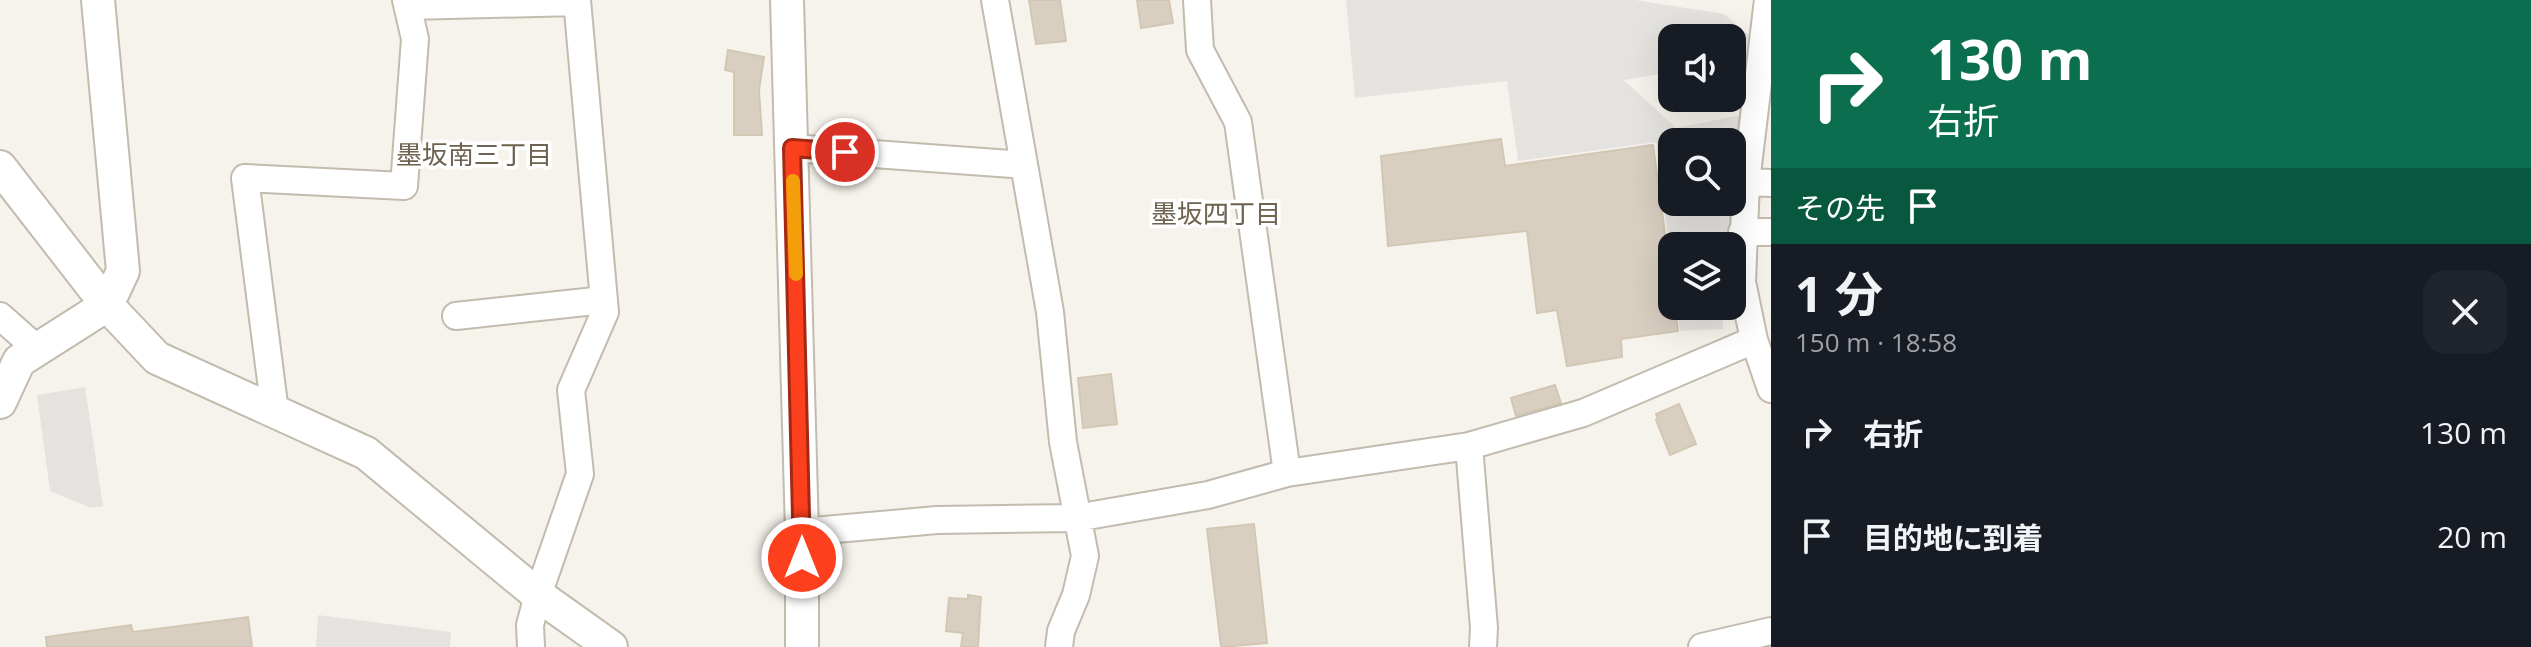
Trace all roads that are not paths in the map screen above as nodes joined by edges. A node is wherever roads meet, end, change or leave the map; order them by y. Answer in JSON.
{"nodes":[{"id":1,"x":98,"y":0,"type":"edge"},
{"id":2,"x":787,"y":0,"type":"edge"},
{"id":3,"x":995,"y":0,"type":"edge"},
{"id":4,"x":1197,"y":0,"type":"edge"},
{"id":5,"x":1768,"y":0,"type":"edge"},
{"id":6,"x":577,"y":1,"type":"edge"},
{"id":7,"x":407,"y":3,"type":"edge"},
{"id":8,"x":792,"y":148,"type":"junction"},
{"id":9,"x":1024,"y":165,"type":"junction"},
{"id":10,"x":0,"y":167,"type":"edge"},
{"id":11,"x":1758,"y":183,"type":"edge"},
{"id":12,"x":1742,"y":232,"type":"edge"},
{"id":13,"x":1746,"y":232,"type":"edge"},
{"id":14,"x":1771,"y":232,"type":"edge"},
{"id":15,"x":604,"y":300,"type":"junction"},
{"id":16,"x":1746,"y":301,"type":"edge"},
{"id":17,"x":107,"y":305,"type":"junction"},
{"id":18,"x":0,"y":316,"type":"edge"},
{"id":19,"x":456,"y":316,"type":"dead end"},
{"id":20,"x":1754,"y":340,"type":"junction"},
{"id":21,"x":36,"y":348,"type":"junction"},
{"id":22,"x":1771,"y":389,"type":"edge"},
{"id":23,"x":0,"y":402,"type":"edge"},
{"id":24,"x":275,"y":412,"type":"junction"},
{"id":25,"x":1469,"y":446,"type":"junction"},
{"id":26,"x":1287,"y":473,"type":"junction"},
{"id":27,"x":1076,"y":518,"type":"junction"},
{"id":28,"x":802,"y":532,"type":"junction"},
{"id":29,"x":538,"y":595,"type":"junction"},
{"id":30,"x":1771,"y":631,"type":"edge"},
{"id":31,"x":531,"y":647,"type":"edge"},
{"id":32,"x":611,"y":647,"type":"edge"},
{"id":33,"x":802,"y":647,"type":"edge"},
{"id":34,"x":1059,"y":647,"type":"edge"},
{"id":35,"x":1483,"y":647,"type":"edge"},
{"id":36,"x":1702,"y":647,"type":"edge"}],
"edges":[{"from":1,"to":17,"type":"street"},
{"from":2,"to":8,"type":"street"},
{"from":3,"to":9,"type":"street"},
{"from":4,"to":26,"type":"street"},
{"from":5,"to":11,"type":"street"},
{"from":6,"to":7,"type":"street"},
{"from":6,"to":15,"type":"street"},
{"from":7,"to":24,"type":"street"},
{"from":8,"to":9,"type":"street"},
{"from":8,"to":28,"type":"street"},
{"from":9,"to":27,"type":"street"},
{"from":10,"to":17,"type":"street"},
{"from":11,"to":12,"type":"street"},
{"from":13,"to":14,"type":"street"},
{"from":15,"to":19,"type":"street"},
{"from":15,"to":29,"type":"street"},
{"from":16,"to":20,"type":"street"},
{"from":17,"to":21,"type":"street"},
{"from":17,"to":24,"type":"street"},
{"from":18,"to":21,"type":"street"},
{"from":20,"to":22,"type":"street"},
{"from":20,"to":25,"type":"street"},
{"from":21,"to":23,"type":"street"},
{"from":24,"to":29,"type":"street"},
{"from":25,"to":26,"type":"street"},
{"from":25,"to":35,"type":"street"},
{"from":26,"to":27,"type":"street"},
{"from":27,"to":28,"type":"street"},
{"from":27,"to":34,"type":"street"},
{"from":28,"to":33,"type":"street"},
{"from":29,"to":31,"type":"street"},
{"from":29,"to":32,"type":"street"},
{"from":30,"to":36,"type":"street"}]}
